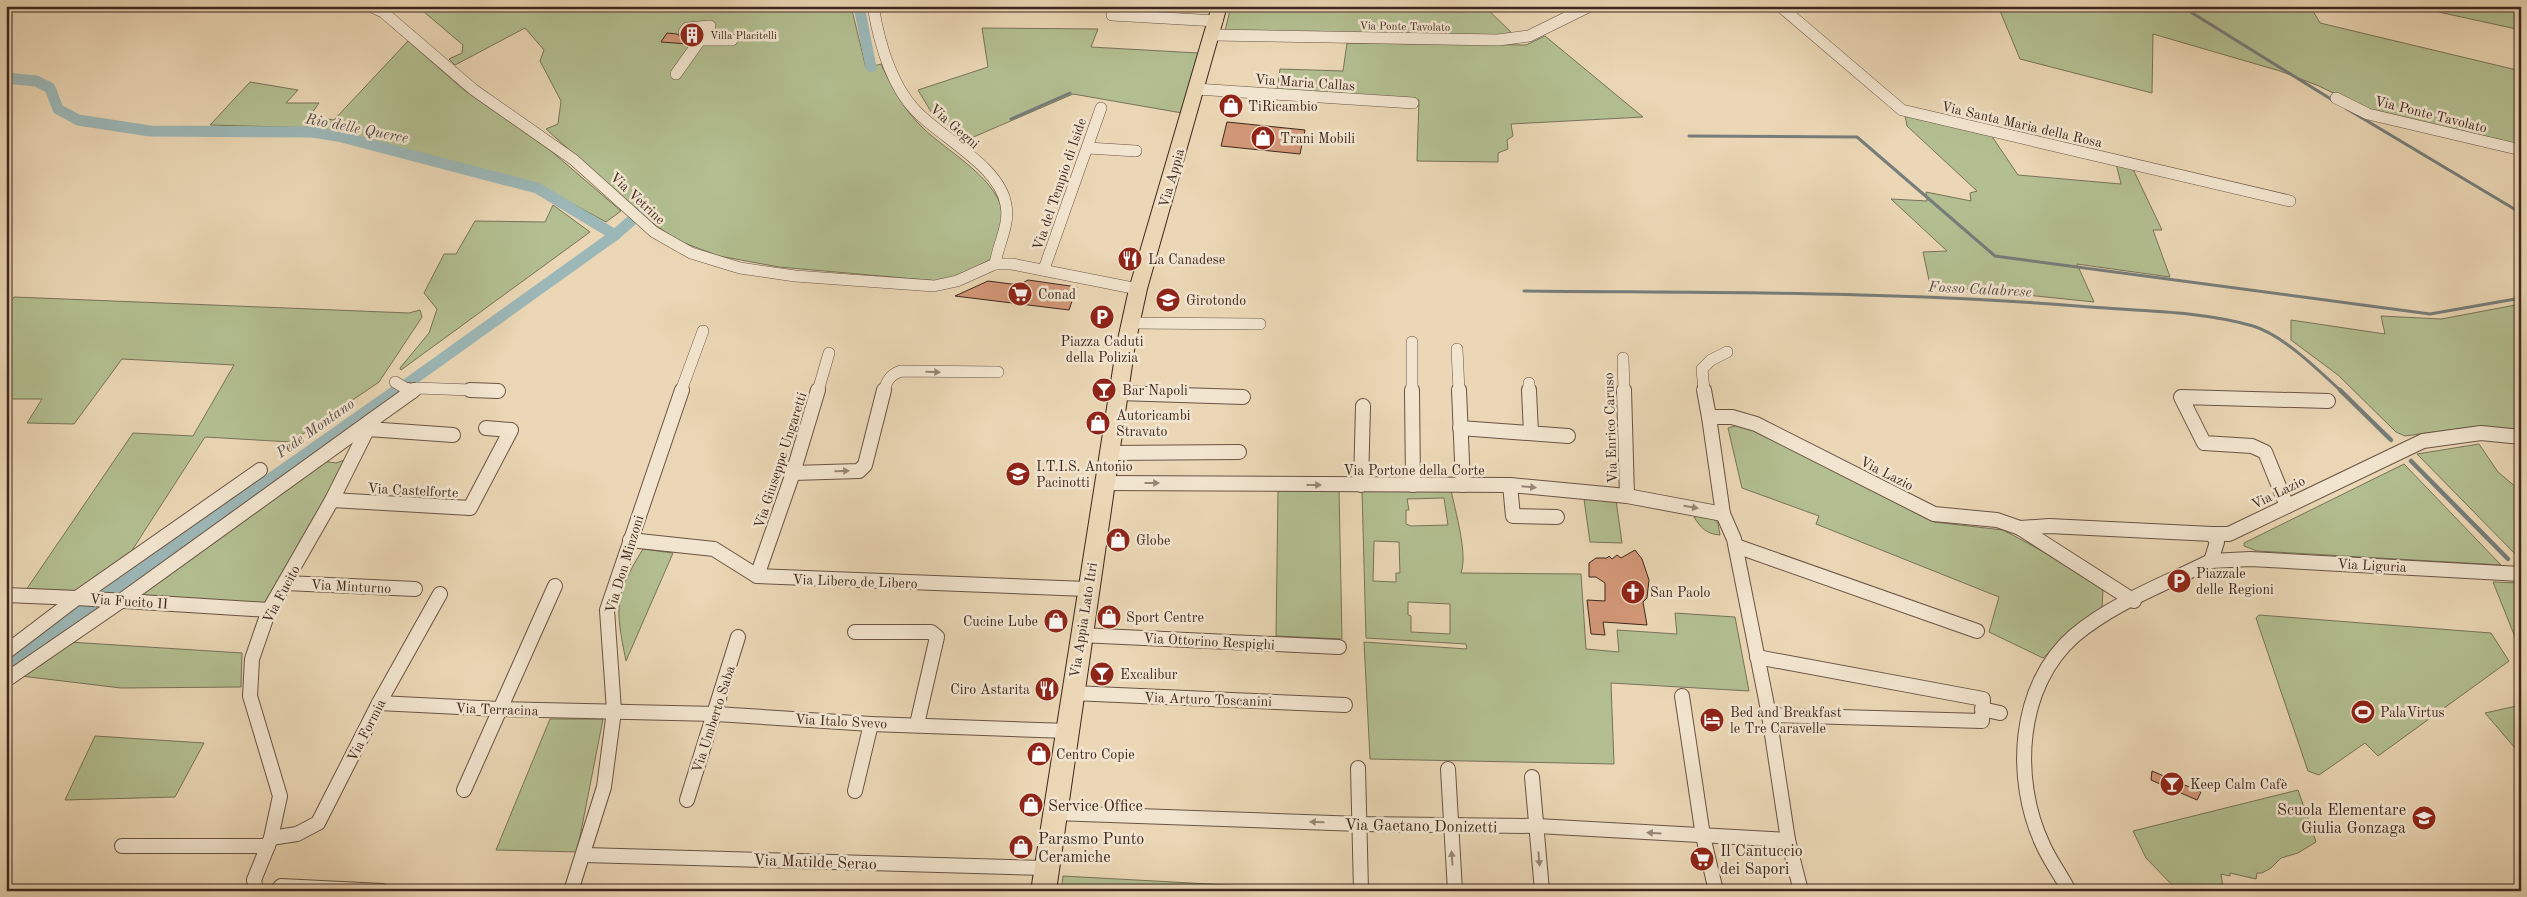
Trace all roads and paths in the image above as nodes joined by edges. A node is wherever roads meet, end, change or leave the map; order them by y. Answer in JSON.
{"nodes":[{"id":1,"x":370,"y":6,"type":"edge"},
{"id":2,"x":873,"y":6,"type":"edge"},
{"id":3,"x":1590,"y":6,"type":"edge"},
{"id":4,"x":1780,"y":6,"type":"edge"},
{"id":5,"x":1112,"y":15,"type":"dead end"},
{"id":6,"x":1217,"y":21,"type":"edge"},
{"id":7,"x":684,"y":32,"type":"dead end"},
{"id":8,"x":700,"y":40,"type":"junction"},
{"id":9,"x":732,"y":40,"type":"dead end"},
{"id":10,"x":676,"y":74,"type":"dead end"},
{"id":11,"x":1196,"y":89,"type":"junction"},
{"id":12,"x":2336,"y":98,"type":"dead end"},
{"id":13,"x":1413,"y":103,"type":"dead end"},
{"id":14,"x":1101,"y":108,"type":"dead end"},
{"id":15,"x":1088,"y":148,"type":"junction"},
{"id":16,"x":2521,"y":150,"type":"edge"},
{"id":17,"x":1136,"y":151,"type":"dead end"},
{"id":18,"x":2290,"y":201,"type":"dead end"},
{"id":19,"x":995,"y":264,"type":"junction"},
{"id":20,"x":1044,"y":269,"type":"junction"},
{"id":21,"x":1138,"y":289,"type":"junction"},
{"id":22,"x":1130,"y":323,"type":"junction"},
{"id":23,"x":1260,"y":324,"type":"dead end"},
{"id":24,"x":703,"y":331,"type":"dead end"},
{"id":25,"x":1412,"y":342,"type":"dead end"},
{"id":26,"x":1457,"y":349,"type":"dead end"},
{"id":27,"x":1125,"y":350,"type":"joint"},
{"id":28,"x":1727,"y":352,"type":"dead end"},
{"id":29,"x":829,"y":353,"type":"dead end"},
{"id":30,"x":1623,"y":358,"type":"dead end"},
{"id":31,"x":998,"y":372,"type":"dead end"},
{"id":32,"x":395,"y":382,"type":"dead end"},
{"id":33,"x":1528,"y":383,"type":"dead end"},
{"id":34,"x":411,"y":390,"type":"junction"},
{"id":35,"x":498,"y":391,"type":"dead end"},
{"id":36,"x":1118,"y":393,"type":"junction"},
{"id":37,"x":1243,"y":397,"type":"dead end"},
{"id":38,"x":2328,"y":402,"type":"dead end"},
{"id":39,"x":1362,"y":406,"type":"dead end"},
{"id":40,"x":1709,"y":417,"type":"junction"},
{"id":41,"x":370,"y":425,"type":"junction"},
{"id":42,"x":486,"y":428,"type":"dead end"},
{"id":43,"x":1460,"y":428,"type":"junction"},
{"id":44,"x":1531,"y":433,"type":"junction"},
{"id":45,"x":453,"y":435,"type":"dead end"},
{"id":46,"x":1568,"y":436,"type":"dead end"},
{"id":47,"x":2521,"y":437,"type":"edge"},
{"id":48,"x":1239,"y":452,"type":"dead end"},
{"id":49,"x":1108,"y":453,"type":"junction"},
{"id":50,"x":260,"y":470,"type":"dead end"},
{"id":51,"x":793,"y":473,"type":"junction"},
{"id":52,"x":1103,"y":483,"type":"junction"},
{"id":53,"x":1463,"y":484,"type":"junction"},
{"id":54,"x":1362,"y":485,"type":"junction"},
{"id":55,"x":1413,"y":485,"type":"junction"},
{"id":56,"x":1510,"y":486,"type":"junction"},
{"id":57,"x":1627,"y":496,"type":"junction"},
{"id":58,"x":332,"y":500,"type":"junction"},
{"id":59,"x":2287,"y":506,"type":"junction"},
{"id":60,"x":1723,"y":514,"type":"junction"},
{"id":61,"x":1557,"y":517,"type":"dead end"},
{"id":62,"x":2020,"y":528,"type":"junction"},
{"id":63,"x":2214,"y":538,"type":"junction"},
{"id":64,"x":630,"y":540,"type":"junction"},
{"id":65,"x":1736,"y":546,"type":"junction"},
{"id":66,"x":2218,"y":561,"type":"junction"},
{"id":67,"x":2521,"y":574,"type":"edge"},
{"id":68,"x":757,"y":576,"type":"junction"},
{"id":69,"x":286,"y":583,"type":"junction"},
{"id":70,"x":555,"y":586,"type":"dead end"},
{"id":71,"x":415,"y":589,"type":"dead end"},
{"id":72,"x":1087,"y":589,"type":"junction"},
{"id":73,"x":440,"y":594,"type":"dead end"},
{"id":74,"x":6,"y":596,"type":"edge"},
{"id":75,"x":77,"y":598,"type":"junction"},
{"id":76,"x":118,"y":601,"type":"junction"},
{"id":77,"x":2134,"y":601,"type":"junction"},
{"id":78,"x":269,"y":610,"type":"junction"},
{"id":79,"x":1977,"y":631,"type":"dead end"},
{"id":80,"x":855,"y":632,"type":"dead end"},
{"id":81,"x":1080,"y":635,"type":"junction"},
{"id":82,"x":738,"y":637,"type":"dead end"},
{"id":83,"x":1339,"y":647,"type":"dead end"},
{"id":84,"x":6,"y":652,"type":"edge"},
{"id":85,"x":1758,"y":657,"type":"junction"},
{"id":86,"x":6,"y":680,"type":"edge"},
{"id":87,"x":1072,"y":693,"type":"junction"},
{"id":88,"x":1682,"y":696,"type":"dead end"},
{"id":89,"x":379,"y":703,"type":"junction"},
{"id":90,"x":1345,"y":704,"type":"dead end"},
{"id":91,"x":498,"y":709,"type":"junction"},
{"id":92,"x":1982,"y":710,"type":"junction"},
{"id":93,"x":614,"y":711,"type":"junction"},
{"id":94,"x":2000,"y":713,"type":"dead end"},
{"id":95,"x":716,"y":714,"type":"junction"},
{"id":96,"x":1769,"y":715,"type":"junction"},
{"id":97,"x":871,"y":724,"type":"junction"},
{"id":98,"x":916,"y":724,"type":"junction"},
{"id":99,"x":1068,"y":731,"type":"junction"},
{"id":100,"x":1358,"y":768,"type":"dead end"},
{"id":101,"x":1448,"y":769,"type":"dead end"},
{"id":102,"x":1532,"y":777,"type":"dead end"},
{"id":103,"x":464,"y":790,"type":"dead end"},
{"id":104,"x":855,"y":791,"type":"dead end"},
{"id":105,"x":687,"y":800,"type":"dead end"},
{"id":106,"x":1054,"y":813,"type":"junction"},
{"id":107,"x":1360,"y":824,"type":"junction"},
{"id":108,"x":1450,"y":825,"type":"junction"},
{"id":109,"x":1537,"y":826,"type":"junction"},
{"id":110,"x":1703,"y":836,"type":"junction"},
{"id":111,"x":1788,"y":840,"type":"junction"},
{"id":112,"x":270,"y":842,"type":"junction"},
{"id":113,"x":122,"y":846,"type":"dead end"},
{"id":114,"x":584,"y":855,"type":"junction"},
{"id":115,"x":1046,"y":868,"type":"junction"},
{"id":116,"x":256,"y":891,"type":"edge"},
{"id":117,"x":276,"y":891,"type":"edge"},
{"id":118,"x":382,"y":891,"type":"edge"},
{"id":119,"x":571,"y":891,"type":"edge"},
{"id":120,"x":1043,"y":891,"type":"edge"},
{"id":121,"x":1361,"y":891,"type":"edge"},
{"id":122,"x":1455,"y":891,"type":"edge"},
{"id":123,"x":1542,"y":891,"type":"edge"},
{"id":124,"x":1716,"y":891,"type":"edge"},
{"id":125,"x":1801,"y":891,"type":"edge"},
{"id":126,"x":2069,"y":891,"type":"edge"}],
"edges":[{"from":1,"to":19,"type":"street","name":"Via Vetrine"},
{"from":2,"to":19,"type":"street","name":"Via Gegni"},
{"from":3,"to":6,"type":"street","name":"Via Ponte Tavolato"},
{"from":4,"to":18,"type":"street","name":"Via Santa Maria della Rosa"},
{"from":5,"to":6,"type":"street","name":"Via Ponte Tavolato"},
{"from":6,"to":11,"type":"main road","name":"Via Appia"},
{"from":7,"to":8,"type":"street"},
{"from":8,"to":9,"type":"street"},
{"from":8,"to":10,"type":"street"},
{"from":11,"to":13,"type":"street","name":"Via Maria Callas"},
{"from":11,"to":21,"type":"main road","name":"Via Appia"},
{"from":12,"to":16,"type":"street","name":"Via Ponte Tavolato"},
{"from":14,"to":15,"type":"street","name":"Via del Tempio di Iside"},
{"from":15,"to":17,"type":"street"},
{"from":15,"to":20,"type":"street","name":"Via del Tempio di Iside"},
{"from":19,"to":20,"type":"street"},
{"from":20,"to":21,"type":"street"},
{"from":21,"to":22,"type":"main road","name":"Via Appia"},
{"from":22,"to":23,"type":"street"},
{"from":22,"to":27,"type":"main road","name":"Via Appia"},
{"from":24,"to":64,"type":"street","name":"Via Don Minzoni"},
{"from":25,"to":55,"type":"street"},
{"from":26,"to":43,"type":"street"},
{"from":27,"to":36,"type":"main road","name":"Via Appia Lato Itri"},
{"from":28,"to":40,"type":"street"},
{"from":29,"to":51,"type":"street","name":"Via Giuseppe Ungaretti"},
{"from":30,"to":57,"type":"street","name":"Via Enrico Caruso"},
{"from":51,"to":31,"type":"street","one_way":true},
{"from":32,"to":34,"type":"street"},
{"from":33,"to":44,"type":"street"},
{"from":34,"to":35,"type":"street"},
{"from":34,"to":41,"type":"street","name":"Via Fucito"},
{"from":36,"to":37,"type":"street"},
{"from":36,"to":49,"type":"main road","name":"Via Appia Lato Itri"},
{"from":38,"to":59,"type":"street"},
{"from":39,"to":54,"type":"street"},
{"from":40,"to":60,"type":"street"},
{"from":40,"to":62,"type":"street","name":"Via Lazio"},
{"from":41,"to":45,"type":"street"},
{"from":41,"to":58,"type":"street","name":"Via Fucito"},
{"from":41,"to":76,"type":"street"},
{"from":42,"to":58,"type":"street","name":"Via Castelforte"},
{"from":43,"to":44,"type":"street"},
{"from":43,"to":53,"type":"street"},
{"from":44,"to":46,"type":"street"},
{"from":47,"to":59,"type":"street","name":"Via Lazio"},
{"from":48,"to":49,"type":"street"},
{"from":49,"to":52,"type":"main road","name":"Via Appia Lato Itri"},
{"from":50,"to":75,"type":"street"},
{"from":51,"to":68,"type":"street","name":"Via Giuseppe Ungaretti"},
{"from":52,"to":54,"type":"street","name":"Via Portone della Corte","one_way":true},
{"from":52,"to":72,"type":"main road","name":"Via Appia Lato Itri"},
{"from":53,"to":55,"type":"street","name":"Via Portone della Corte"},
{"from":53,"to":56,"type":"street","name":"Via Portone della Corte"},
{"from":54,"to":55,"type":"street","name":"Via Portone della Corte"},
{"from":56,"to":57,"type":"street","name":"Via Portone della Corte","one_way":true},
{"from":56,"to":61,"type":"street"},
{"from":57,"to":60,"type":"street","name":"Via Portone della Corte","one_way":true},
{"from":58,"to":69,"type":"street","name":"Via Fucito"},
{"from":59,"to":63,"type":"street","name":"Via Lazio"},
{"from":60,"to":65,"type":"street"},
{"from":62,"to":63,"type":"street","name":"Via Lazio"},
{"from":62,"to":77,"type":"street"},
{"from":63,"to":66,"type":"street"},
{"from":64,"to":68,"type":"street","name":"Via Libero de Libero"},
{"from":64,"to":93,"type":"street","name":"Via Don Minzoni"},
{"from":65,"to":79,"type":"street"},
{"from":65,"to":85,"type":"street"},
{"from":66,"to":67,"type":"street","name":"Via Liguria"},
{"from":66,"to":77,"type":"street"},
{"from":68,"to":72,"type":"street","name":"Via Libero de Libero"},
{"from":69,"to":71,"type":"street","name":"Via Minturno"},
{"from":69,"to":78,"type":"street","name":"Via Fucito"},
{"from":70,"to":91,"type":"street"},
{"from":72,"to":81,"type":"main road","name":"Via Appia Lato Itri"},
{"from":73,"to":89,"type":"street","name":"Via Formia"},
{"from":74,"to":75,"type":"street"},
{"from":75,"to":76,"type":"street","name":"Via Fucito II"},
{"from":75,"to":84,"type":"street","name":"Via Fucito II"},
{"from":76,"to":78,"type":"street","name":"Via Fucito II"},
{"from":76,"to":86,"type":"street"},
{"from":77,"to":126,"type":"street"},
{"from":78,"to":112,"type":"street","name":"Via Fucito"},
{"from":80,"to":98,"type":"street"},
{"from":81,"to":83,"type":"street","name":"Via Ottorino Respighi"},
{"from":81,"to":87,"type":"main road","name":"Via Appia Lato Itri"},
{"from":82,"to":95,"type":"street","name":"Via Umberto Saba"},
{"from":85,"to":92,"type":"street"},
{"from":85,"to":96,"type":"street"},
{"from":87,"to":90,"type":"street","name":"Via Arturo Toscanini"},
{"from":87,"to":99,"type":"main road","name":"Via Appia Lato Itri"},
{"from":88,"to":110,"type":"street"},
{"from":89,"to":91,"type":"street","name":"Via Terracina"},
{"from":89,"to":112,"type":"street","name":"Via Formia"},
{"from":91,"to":93,"type":"street","name":"Via Terracina"},
{"from":91,"to":103,"type":"street"},
{"from":92,"to":94,"type":"street"},
{"from":92,"to":96,"type":"street"},
{"from":93,"to":95,"type":"street","name":"Via Italo Svevo"},
{"from":93,"to":114,"type":"street","name":"Via Don Minzoni"},
{"from":95,"to":97,"type":"street","name":"Via Italo Svevo"},
{"from":95,"to":105,"type":"street","name":"Via Umberto Saba"},
{"from":96,"to":111,"type":"street"},
{"from":97,"to":98,"type":"street","name":"Via Italo Svevo"},
{"from":97,"to":104,"type":"street"},
{"from":98,"to":99,"type":"street","name":"Via Italo Svevo"},
{"from":99,"to":106,"type":"main road","name":"Via Appia Lato Itri"},
{"from":100,"to":107,"type":"street"},
{"from":101,"to":108,"type":"street"},
{"from":102,"to":109,"type":"street"},
{"from":107,"to":106,"type":"street","name":"Via Gaetano Donizetti","one_way":true},
{"from":106,"to":115,"type":"main road","name":"Via Appia Lato Itri"},
{"from":107,"to":108,"type":"street","name":"Via Gaetano Donizetti"},
{"from":107,"to":121,"type":"street"},
{"from":108,"to":109,"type":"street","name":"Via Gaetano Donizetti"},
{"from":122,"to":108,"type":"street","one_way":true},
{"from":110,"to":109,"type":"street","name":"Via Gaetano Donizetti","one_way":true},
{"from":109,"to":123,"type":"street","one_way":true},
{"from":110,"to":111,"type":"street","name":"Via Gaetano Donizetti"},
{"from":110,"to":124,"type":"street"},
{"from":111,"to":125,"type":"street"},
{"from":112,"to":113,"type":"street","name":"Via Formia"},
{"from":112,"to":116,"type":"street","name":"Via Fucito"},
{"from":114,"to":115,"type":"street","name":"Via Matilde Serao"},
{"from":114,"to":119,"type":"street","name":"Via Don Minzoni"},
{"from":115,"to":120,"type":"main road","name":"Via Appia Lato Itri"},
{"from":117,"to":118,"type":"street"}]}
